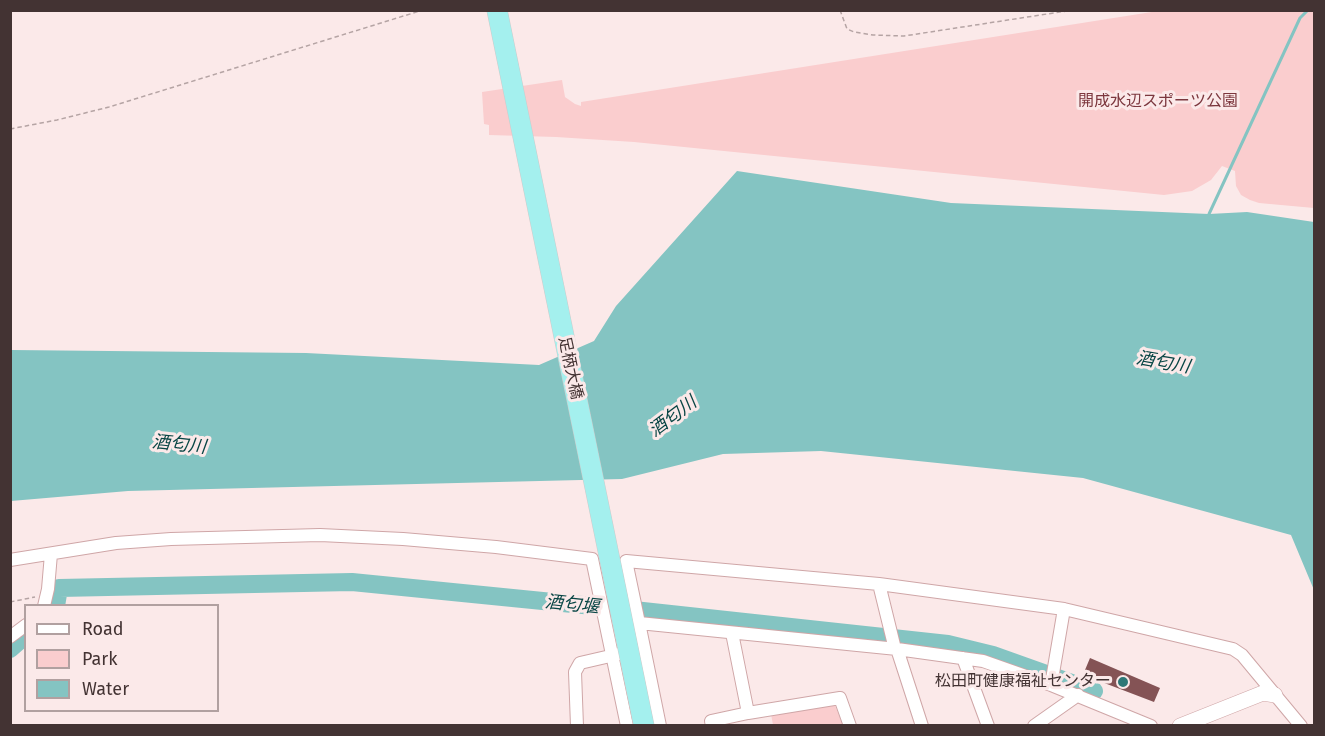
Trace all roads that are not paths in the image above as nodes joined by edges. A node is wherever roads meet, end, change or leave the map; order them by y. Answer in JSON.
{"nodes":[{"id":1,"x":497,"y":10,"type":"edge"},
{"id":2,"x":51,"y":554,"type":"junction"},
{"id":3,"x":10,"y":560,"type":"edge"},
{"id":4,"x":879,"y":584,"type":"junction"},
{"id":5,"x":46,"y":600,"type":"edge"},
{"id":6,"x":1064,"y":609,"type":"junction"},
{"id":7,"x":637,"y":616,"type":"junction"},
{"id":8,"x":24,"y":626,"type":"edge"},
{"id":9,"x":732,"y":633,"type":"junction"},
{"id":10,"x":10,"y":637,"type":"edge"},
{"id":11,"x":894,"y":643,"type":"junction"},
{"id":12,"x":644,"y":648,"type":"junction"},
{"id":13,"x":611,"y":655,"type":"junction"},
{"id":14,"x":963,"y":658,"type":"junction"},
{"id":15,"x":1052,"y":679,"type":"junction"},
{"id":16,"x":1078,"y":695,"type":"junction"},
{"id":17,"x":1275,"y":695,"type":"junction"},
{"id":18,"x":748,"y":713,"type":"junction"},
{"id":19,"x":577,"y":726,"type":"edge"},
{"id":20,"x":627,"y":726,"type":"edge"},
{"id":21,"x":644,"y":726,"type":"edge"},
{"id":22,"x":660,"y":726,"type":"edge"},
{"id":23,"x":712,"y":726,"type":"edge"},
{"id":24,"x":850,"y":726,"type":"edge"},
{"id":25,"x":922,"y":726,"type":"edge"},
{"id":26,"x":988,"y":726,"type":"edge"},
{"id":27,"x":1034,"y":726,"type":"edge"},
{"id":28,"x":1151,"y":726,"type":"edge"},
{"id":29,"x":1180,"y":726,"type":"edge"},
{"id":30,"x":1301,"y":726,"type":"edge"}],
"edges":[{"from":1,"to":21,"type":"main road","name":"足柄大橋","bridge":true},
{"from":2,"to":3,"type":"street"},
{"from":2,"to":5,"type":"street"},
{"from":2,"to":13,"type":"street"},
{"from":4,"to":6,"type":"street"},
{"from":4,"to":7,"type":"street"},
{"from":4,"to":11,"type":"street"},
{"from":6,"to":15,"type":"street"},
{"from":6,"to":17,"type":"street"},
{"from":7,"to":9,"type":"street"},
{"from":7,"to":12,"type":"street"},
{"from":8,"to":10,"type":"street"},
{"from":9,"to":11,"type":"street"},
{"from":9,"to":18,"type":"street"},
{"from":11,"to":14,"type":"street"},
{"from":11,"to":25,"type":"street"},
{"from":12,"to":13,"type":"street"},
{"from":12,"to":22,"type":"street"},
{"from":13,"to":19,"type":"street"},
{"from":13,"to":20,"type":"street"},
{"from":14,"to":15,"type":"street"},
{"from":14,"to":26,"type":"street"},
{"from":15,"to":16,"type":"street"},
{"from":16,"to":27,"type":"street"},
{"from":16,"to":28,"type":"street"},
{"from":17,"to":29,"type":"street"},
{"from":17,"to":30,"type":"street"},
{"from":18,"to":23,"type":"street"},
{"from":18,"to":24,"type":"street"}]}
